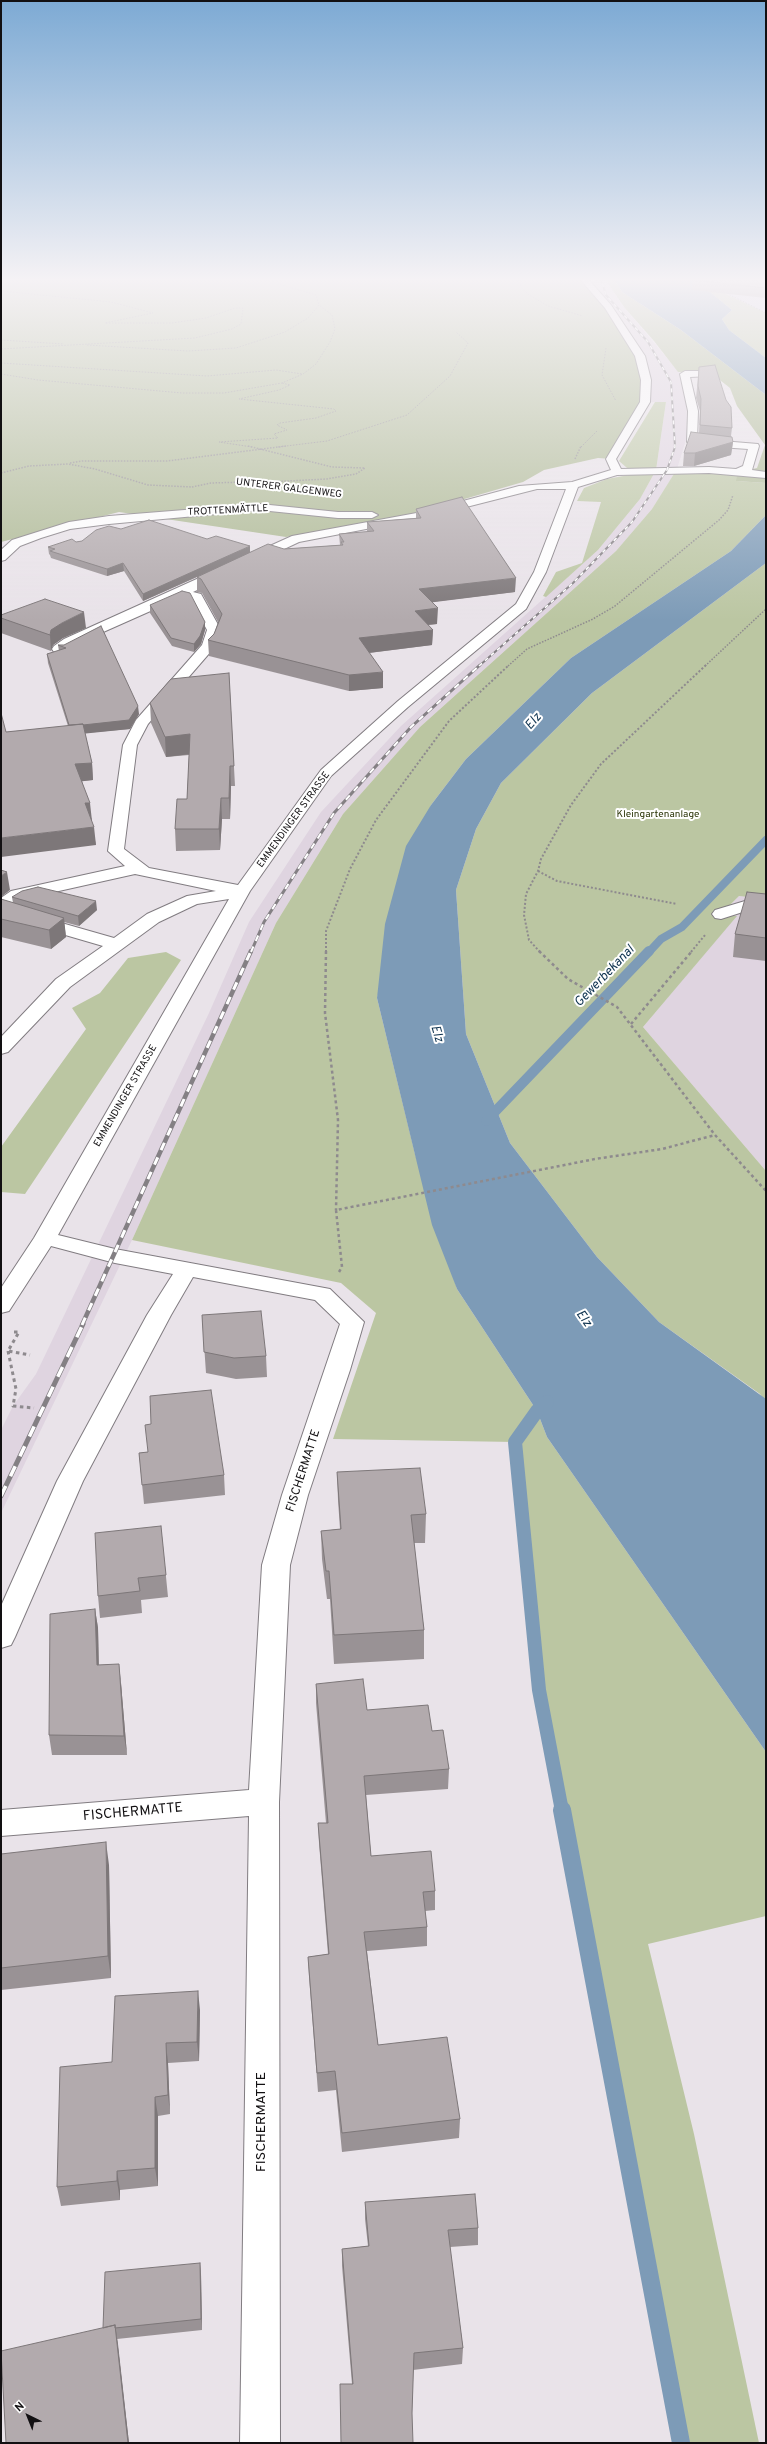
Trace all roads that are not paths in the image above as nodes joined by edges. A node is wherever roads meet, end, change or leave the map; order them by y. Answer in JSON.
{"nodes":[{"id":1,"x":645,"y":393,"type":"edge"},
{"id":2,"x":689,"y":393,"type":"edge"},
{"id":3,"x":615,"y":467,"type":"junction"},
{"id":4,"x":742,"y":473,"type":"junction"},
{"id":5,"x":766,"y":475,"type":"edge"},
{"id":6,"x":573,"y":485,"type":"junction"},
{"id":7,"x":486,"y":498,"type":"junction"},
{"id":8,"x":123,"y":518,"type":"junction"},
{"id":9,"x":90,"y":534,"type":"edge"},
{"id":10,"x":1,"y":557,"type":"edge"},
{"id":11,"x":181,"y":594,"type":"junction"},
{"id":12,"x":59,"y":649,"type":"edge"},
{"id":13,"x":138,"y":868,"type":"junction"},
{"id":14,"x":242,"y":891,"type":"junction"},
{"id":15,"x":766,"y":908,"type":"edge"},
{"id":16,"x":10,"y":911,"type":"edge"},
{"id":17,"x":726,"y":912,"type":"road end"},
{"id":18,"x":116,"y":944,"type":"junction"},
{"id":19,"x":1,"y":1048,"type":"edge"},
{"id":20,"x":46,"y":1238,"type":"junction"},
{"id":21,"x":187,"y":1269,"type":"junction"},
{"id":22,"x":1,"y":1306,"type":"edge"},
{"id":23,"x":1,"y":1637,"type":"edge"},
{"id":24,"x":264,"y":1802,"type":"junction"},
{"id":25,"x":1,"y":1823,"type":"edge"},
{"id":26,"x":260,"y":2443,"type":"edge"}],
"edges":[{"from":1,"to":3,"type":"street"},
{"from":2,"to":4,"type":"street"},
{"from":3,"to":4,"type":"street"},
{"from":3,"to":6,"type":"street"},
{"from":4,"to":5,"type":"street"},
{"from":6,"to":7,"type":"street"},
{"from":6,"to":14,"type":"street","name":"EMMENDINGER STRASSE"},
{"from":7,"to":8,"type":"street","name":"TROTTENMÄTTLE"},
{"from":7,"to":11,"type":"street"},
{"from":8,"to":9,"type":"street"},
{"from":8,"to":10,"type":"street","name":"TROTTENMÄTTLE"},
{"from":11,"to":12,"type":"street"},
{"from":11,"to":13,"type":"street"},
{"from":13,"to":14,"type":"street"},
{"from":13,"to":16,"type":"street"},
{"from":14,"to":18,"type":"street"},
{"from":14,"to":20,"type":"street","name":"EMMENDINGER STRASSE"},
{"from":15,"to":17,"type":"street"},
{"from":16,"to":18,"type":"street"},
{"from":18,"to":19,"type":"street"},
{"from":20,"to":21,"type":"street"},
{"from":20,"to":22,"type":"street","name":"EMMENDINGER STRASSE"},
{"from":21,"to":23,"type":"street"},
{"from":21,"to":24,"type":"street","name":"FISCHERMATTE"},
{"from":24,"to":25,"type":"street","name":"FISCHERMATTE"},
{"from":24,"to":26,"type":"street","name":"FISCHERMATTE"}]}
